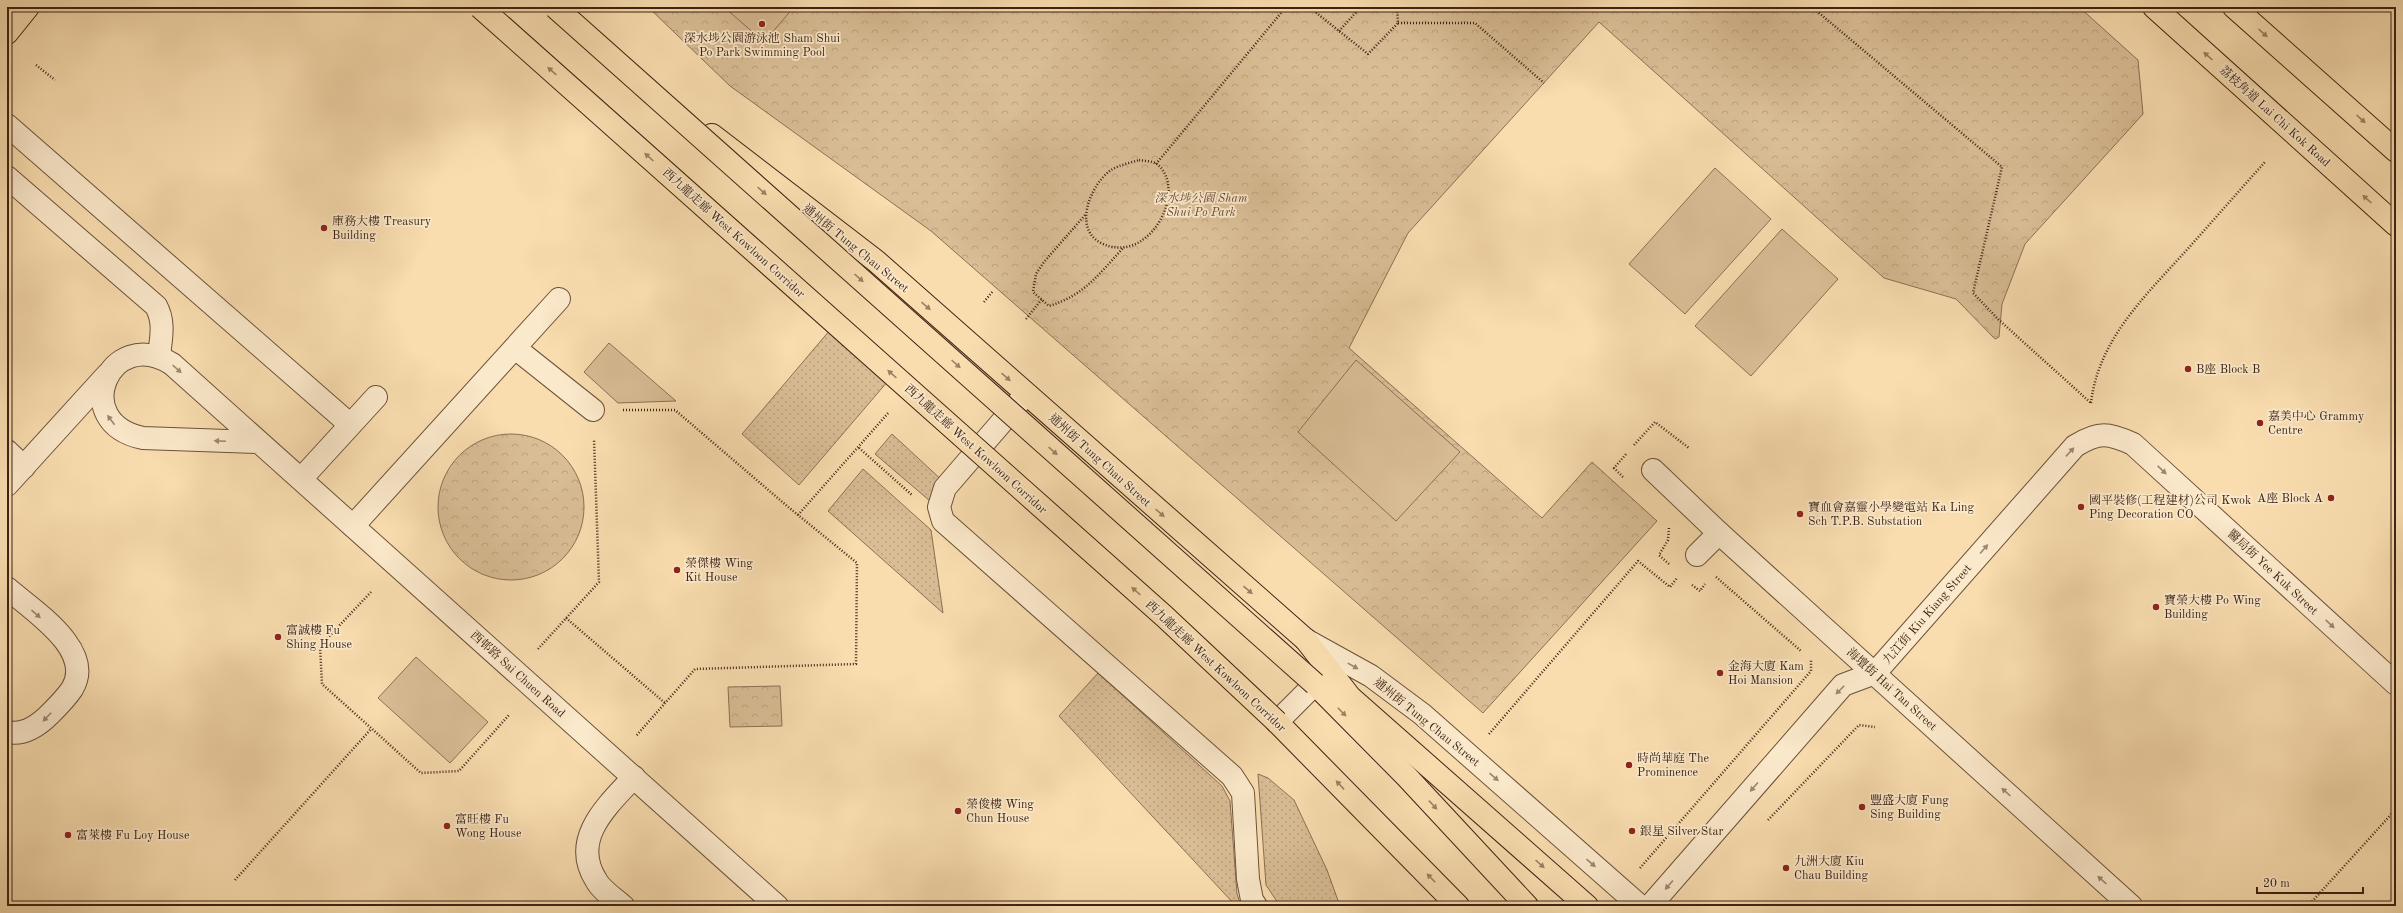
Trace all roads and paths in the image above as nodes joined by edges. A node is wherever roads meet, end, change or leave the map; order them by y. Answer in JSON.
{"nodes":[{"id":1,"x":28,"y":7,"type":"edge"},
{"id":2,"x":480,"y":7,"type":"edge"},
{"id":3,"x":555,"y":7,"type":"edge"},
{"id":4,"x":566,"y":7,"type":"edge"},
{"id":5,"x":1286,"y":7,"type":"edge"},
{"id":6,"x":1309,"y":7,"type":"edge"},
{"id":7,"x":1361,"y":7,"type":"edge"},
{"id":8,"x":1397,"y":7,"type":"edge"},
{"id":9,"x":1812,"y":7,"type":"edge"},
{"id":10,"x":2154,"y":7,"type":"edge"},
{"id":11,"x":2234,"y":7,"type":"edge"},
{"id":12,"x":1398,"y":22,"type":"junction"},
{"id":13,"x":1339,"y":31,"type":"junction"},
{"id":14,"x":7,"y":33,"type":"edge"},
{"id":15,"x":36,"y":65,"type":"dead end"},
{"id":16,"x":55,"y":80,"type":"dead end"},
{"id":17,"x":1544,"y":83,"type":"dead end"},
{"id":18,"x":7,"y":125,"type":"edge"},
{"id":19,"x":2396,"y":151,"type":"edge"},
{"id":20,"x":2265,"y":162,"type":"dead end"},
{"id":21,"x":1156,"y":164,"type":"junction"},
{"id":22,"x":7,"y":178,"type":"edge"},
{"id":23,"x":1086,"y":215,"type":"junction"},
{"id":24,"x":2396,"y":225,"type":"edge"},
{"id":25,"x":1124,"y":247,"type":"junction"},
{"id":26,"x":993,"y":292,"type":"dead end"},
{"id":27,"x":559,"y":299,"type":"dead end"},
{"id":28,"x":1042,"y":299,"type":"junction"},
{"id":29,"x":984,"y":302,"type":"dead end"},
{"id":30,"x":1026,"y":319,"type":"dead end"},
{"id":31,"x":515,"y":348,"type":"junction"},
{"id":32,"x":159,"y":356,"type":"junction"},
{"id":33,"x":108,"y":374,"type":"junction"},
{"id":34,"x":1026,"y":394,"type":"junction"},
{"id":35,"x":376,"y":397,"type":"dead end"},
{"id":36,"x":2091,"y":403,"type":"junction"},
{"id":37,"x":894,"y":406,"type":"dead end"},
{"id":38,"x":593,"y":410,"type":"junction"},
{"id":39,"x":351,"y":423,"type":"junction"},
{"id":40,"x":2087,"y":438,"type":"junction"},
{"id":41,"x":259,"y":442,"type":"junction"},
{"id":42,"x":859,"y":448,"type":"junction"},
{"id":43,"x":1689,"y":448,"type":"dead end"},
{"id":44,"x":7,"y":451,"type":"edge"},
{"id":45,"x":24,"y":466,"type":"junction"},
{"id":46,"x":1653,"y":470,"type":"dead end"},
{"id":47,"x":1625,"y":478,"type":"dead end"},
{"id":48,"x":301,"y":479,"type":"junction"},
{"id":49,"x":7,"y":485,"type":"edge"},
{"id":50,"x":798,"y":515,"type":"junction"},
{"id":51,"x":1666,"y":520,"type":"dead end"},
{"id":52,"x":943,"y":521,"type":"junction"},
{"id":53,"x":353,"y":526,"type":"junction"},
{"id":54,"x":1719,"y":533,"type":"junction"},
{"id":55,"x":1697,"y":555,"type":"dead end"},
{"id":56,"x":1675,"y":570,"type":"dead end"},
{"id":57,"x":1680,"y":574,"type":"dead end"},
{"id":58,"x":1713,"y":574,"type":"dead end"},
{"id":59,"x":1708,"y":580,"type":"dead end"},
{"id":60,"x":1690,"y":583,"type":"dead end"},
{"id":61,"x":7,"y":588,"type":"edge"},
{"id":62,"x":371,"y":592,"type":"dead end"},
{"id":63,"x":566,"y":618,"type":"junction"},
{"id":64,"x":1306,"y":640,"type":"junction"},
{"id":65,"x":538,"y":649,"type":"dead end"},
{"id":66,"x":1875,"y":673,"type":"junction"},
{"id":67,"x":1313,"y":683,"type":"junction"},
{"id":68,"x":2396,"y":684,"type":"edge"},
{"id":69,"x":665,"y":703,"type":"junction"},
{"id":70,"x":509,"y":715,"type":"dead end"},
{"id":71,"x":1276,"y":721,"type":"junction"},
{"id":72,"x":1875,"y":727,"type":"dead end"},
{"id":73,"x":371,"y":729,"type":"junction"},
{"id":74,"x":7,"y":732,"type":"edge"},
{"id":75,"x":636,"y":736,"type":"dead end"},
{"id":76,"x":1468,"y":754,"type":"junction"},
{"id":77,"x":634,"y":777,"type":"junction"},
{"id":78,"x":2396,"y":808,"type":"edge"},
{"id":79,"x":1767,"y":821,"type":"dead end"},
{"id":80,"x":1638,"y":870,"type":"dead end"},
{"id":81,"x":235,"y":880,"type":"dead end"},
{"id":82,"x":622,"y":906,"type":"edge"},
{"id":83,"x":777,"y":906,"type":"edge"},
{"id":84,"x":1256,"y":906,"type":"edge"},
{"id":85,"x":1458,"y":906,"type":"edge"},
{"id":86,"x":1527,"y":906,"type":"edge"},
{"id":87,"x":1587,"y":906,"type":"edge"},
{"id":88,"x":1640,"y":906,"type":"edge"},
{"id":89,"x":1650,"y":906,"type":"edge"},
{"id":90,"x":2131,"y":906,"type":"edge"},
{"id":91,"x":2308,"y":906,"type":"edge"}],
"edges":[{"from":1,"to":14,"type":"main road"},
{"from":71,"to":2,"type":"main road","name":"西九龍走廊 West Kowloon Corridor","one_way":true,"bridge":true},
{"from":3,"to":67,"type":"main road","one_way":true,"bridge":true},
{"from":4,"to":34,"type":"main road","name":"通州街 Tung Chau Street","one_way":true},
{"from":5,"to":21,"type":"path"},
{"from":6,"to":13,"type":"path"},
{"from":7,"to":13,"type":"path"},
{"from":8,"to":12,"type":"path"},
{"from":9,"to":36,"type":"path"},
{"from":24,"to":10,"type":"main road","name":"荔枝角道 Lai Chi Kok Road","one_way":true},
{"from":11,"to":19,"type":"main road","one_way":true},
{"from":12,"to":13,"type":"path"},
{"from":12,"to":17,"type":"path"},
{"from":15,"to":16,"type":"path"},
{"from":18,"to":39,"type":"street"},
{"from":20,"to":36,"type":"path"},
{"from":21,"to":23,"type":"path"},
{"from":21,"to":25,"type":"path"},
{"from":22,"to":32,"type":"street"},
{"from":23,"to":25,"type":"path"},
{"from":23,"to":28,"type":"path"},
{"from":25,"to":28,"type":"path"},
{"from":26,"to":29,"type":"path"},
{"from":27,"to":31,"type":"street"},
{"from":28,"to":30,"type":"path"},
{"from":31,"to":38,"type":"street"},
{"from":31,"to":53,"type":"street"},
{"from":32,"to":33,"type":"street"},
{"from":32,"to":41,"type":"street","name":"西邨路 Sai Chuen Road","one_way":true},
{"from":41,"to":33,"type":"street","one_way":true},
{"from":33,"to":45,"type":"street"},
{"from":34,"to":52,"type":"street"},
{"from":34,"to":64,"type":"main road","name":"通州街 Tung Chau Street","one_way":true},
{"from":35,"to":39,"type":"street"},
{"from":36,"to":40,"type":"path"},
{"from":37,"to":42,"type":"path"},
{"from":38,"to":50,"type":"path"},
{"from":38,"to":63,"type":"path"},
{"from":39,"to":48,"type":"street"},
{"from":66,"to":40,"type":"street","name":"九江街 Kiu Kiang Street","one_way":true},
{"from":40,"to":68,"type":"street","name":"醫局街 Yee Kuk Street","one_way":true},
{"from":41,"to":48,"type":"street","name":"西邨路 Sai Chuen Road"},
{"from":42,"to":50,"type":"path"},
{"from":42,"to":52,"type":"path"},
{"from":43,"to":47,"type":"path"},
{"from":44,"to":45,"type":"street"},
{"from":45,"to":49,"type":"street"},
{"from":46,"to":54,"type":"street","name":"海壇街 Hai Tan Street"},
{"from":48,"to":53,"type":"street","name":"西邨路 Sai Chuen Road"},
{"from":50,"to":69,"type":"path"},
{"from":51,"to":56,"type":"path"},
{"from":52,"to":84,"type":"street"},
{"from":53,"to":77,"type":"street","name":"西邨路 Sai Chuen Road"},
{"from":54,"to":55,"type":"street"},
{"from":54,"to":66,"type":"street","name":"海壇街 Hai Tan Street"},
{"from":57,"to":76,"type":"path"},
{"from":58,"to":80,"type":"path"},
{"from":59,"to":60,"type":"path"},
{"from":61,"to":74,"type":"street","one_way":true},
{"from":62,"to":73,"type":"path"},
{"from":63,"to":65,"type":"path"},
{"from":63,"to":69,"type":"path"},
{"from":64,"to":76,"type":"street","name":"通州街 Tung Chau Street","one_way":true},
{"from":64,"to":87,"type":"main road","one_way":true},
{"from":66,"to":89,"type":"street","name":"九江街 Kiu Kiang Street","one_way":true},
{"from":90,"to":66,"type":"street","name":"海壇街 Hai Tan Street","one_way":true},
{"from":67,"to":71,"type":"street"},
{"from":67,"to":86,"type":"main road","one_way":true},
{"from":69,"to":75,"type":"path"},
{"from":70,"to":73,"type":"path"},
{"from":85,"to":71,"type":"main road","name":"西九龍走廊 West Kowloon Corridor","one_way":true},
{"from":72,"to":79,"type":"path"},
{"from":73,"to":81,"type":"path"},
{"from":76,"to":88,"type":"street","name":"通州街 Tung Chau Street","one_way":true},
{"from":77,"to":82,"type":"street"},
{"from":77,"to":83,"type":"street","name":"西邨路 Sai Chuen Road"},
{"from":78,"to":91,"type":"path"}]}
